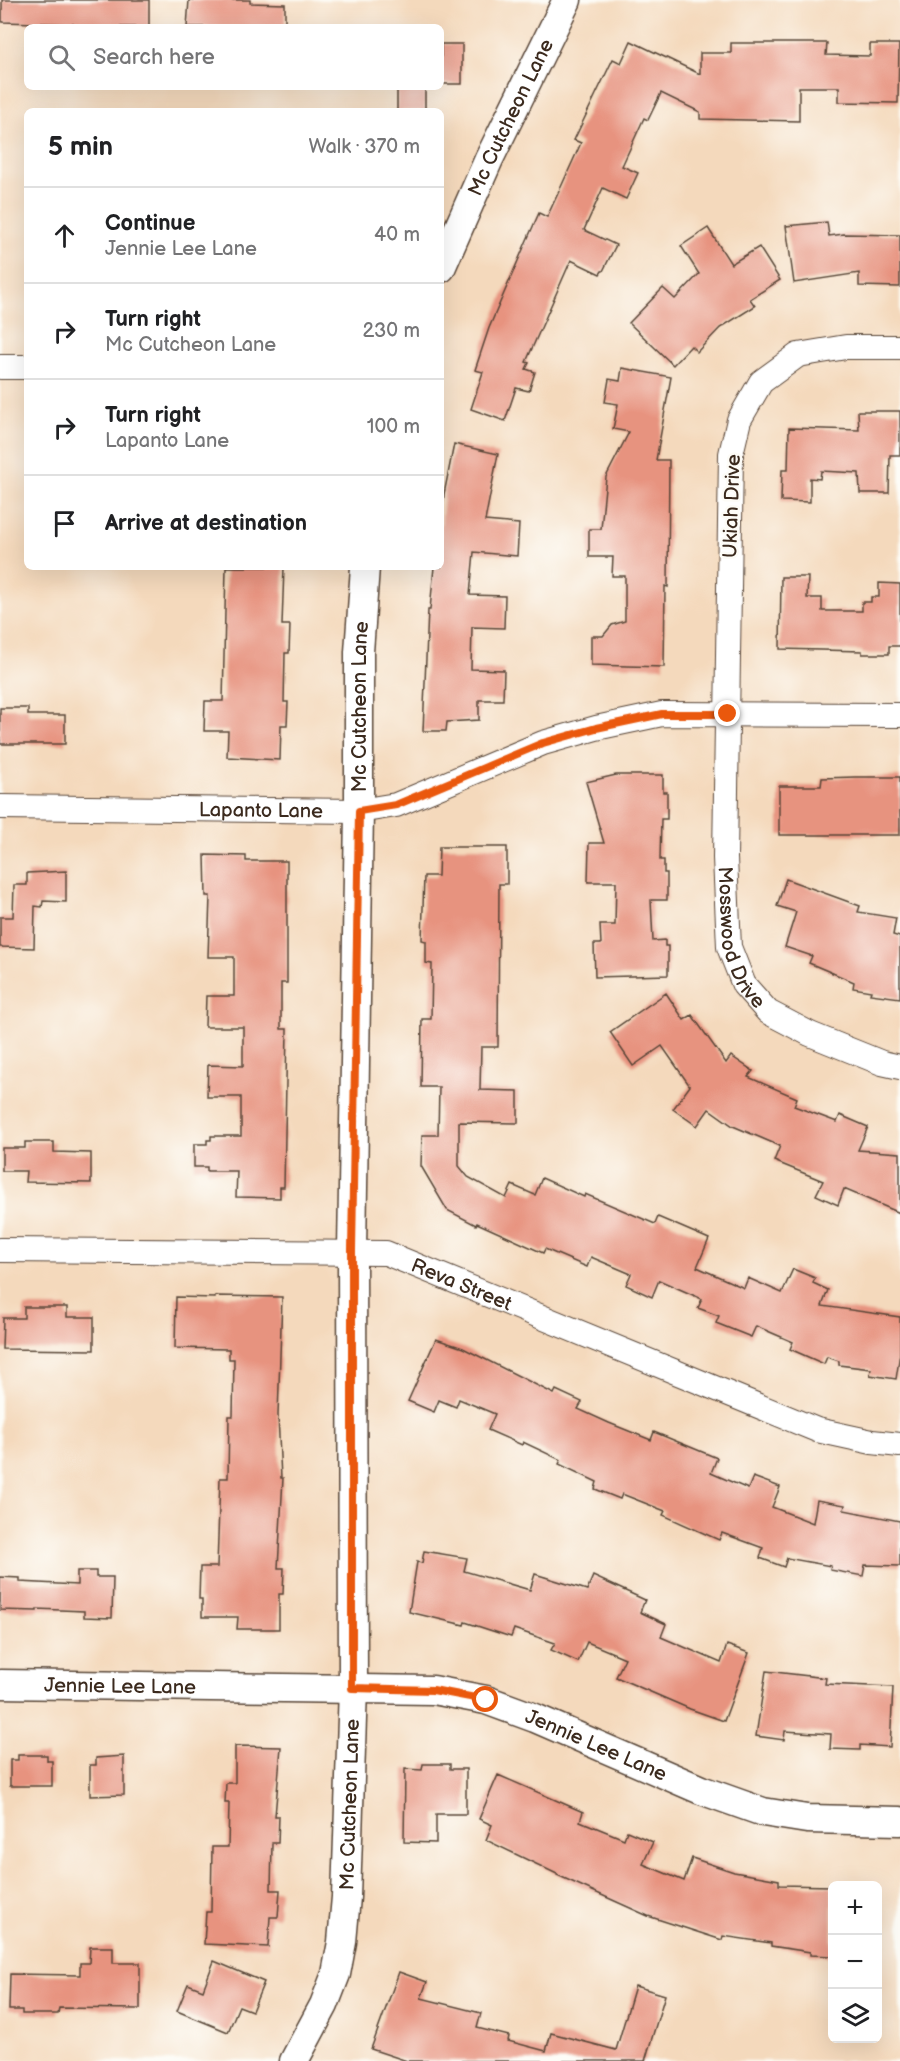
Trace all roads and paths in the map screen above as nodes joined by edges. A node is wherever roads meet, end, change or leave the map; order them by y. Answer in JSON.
{"nodes":[{"id":1,"x":567,"y":0,"type":"edge"},
{"id":2,"x":444,"y":261,"type":"edge"},
{"id":3,"x":900,"y":347,"type":"edge"},
{"id":4,"x":0,"y":367,"type":"edge"},
{"id":5,"x":24,"y":367,"type":"edge"},
{"id":6,"x":365,"y":570,"type":"edge"},
{"id":7,"x":728,"y":714,"type":"junction"},
{"id":8,"x":900,"y":715,"type":"edge"},
{"id":9,"x":0,"y":807,"type":"edge"},
{"id":10,"x":359,"y":811,"type":"junction"},
{"id":11,"x":900,"y":1067,"type":"edge"},
{"id":12,"x":0,"y":1250,"type":"edge"},
{"id":13,"x":352,"y":1251,"type":"junction"},
{"id":14,"x":900,"y":1445,"type":"edge"},
{"id":15,"x":0,"y":1684,"type":"edge"},
{"id":16,"x":352,"y":1688,"type":"junction"},
{"id":17,"x":900,"y":1821,"type":"edge"},
{"id":18,"x":294,"y":2061,"type":"edge"}],
"edges":[{"from":1,"to":2,"type":"street","name":"Mc Cutcheon Lane"},
{"from":3,"to":7,"type":"street","name":"Ukiah Drive"},
{"from":4,"to":5,"type":"street"},
{"from":6,"to":10,"type":"street","name":"Mc Cutcheon Lane"},
{"from":7,"to":8,"type":"street","name":"Lapanto Lane"},
{"from":7,"to":10,"type":"street","name":"Lapanto Lane"},
{"from":7,"to":11,"type":"street","name":"Mosswood Drive"},
{"from":9,"to":10,"type":"street","name":"Lapanto Lane"},
{"from":10,"to":13,"type":"street","name":"Mc Cutcheon Lane"},
{"from":12,"to":13,"type":"street","name":"Reva Street"},
{"from":13,"to":14,"type":"street","name":"Reva Street"},
{"from":13,"to":16,"type":"street","name":"Mc Cutcheon Lane"},
{"from":15,"to":16,"type":"street","name":"Jennie Lee Lane"},
{"from":16,"to":17,"type":"street","name":"Jennie Lee Lane"},
{"from":16,"to":18,"type":"street","name":"Mc Cutcheon Lane"}]}
